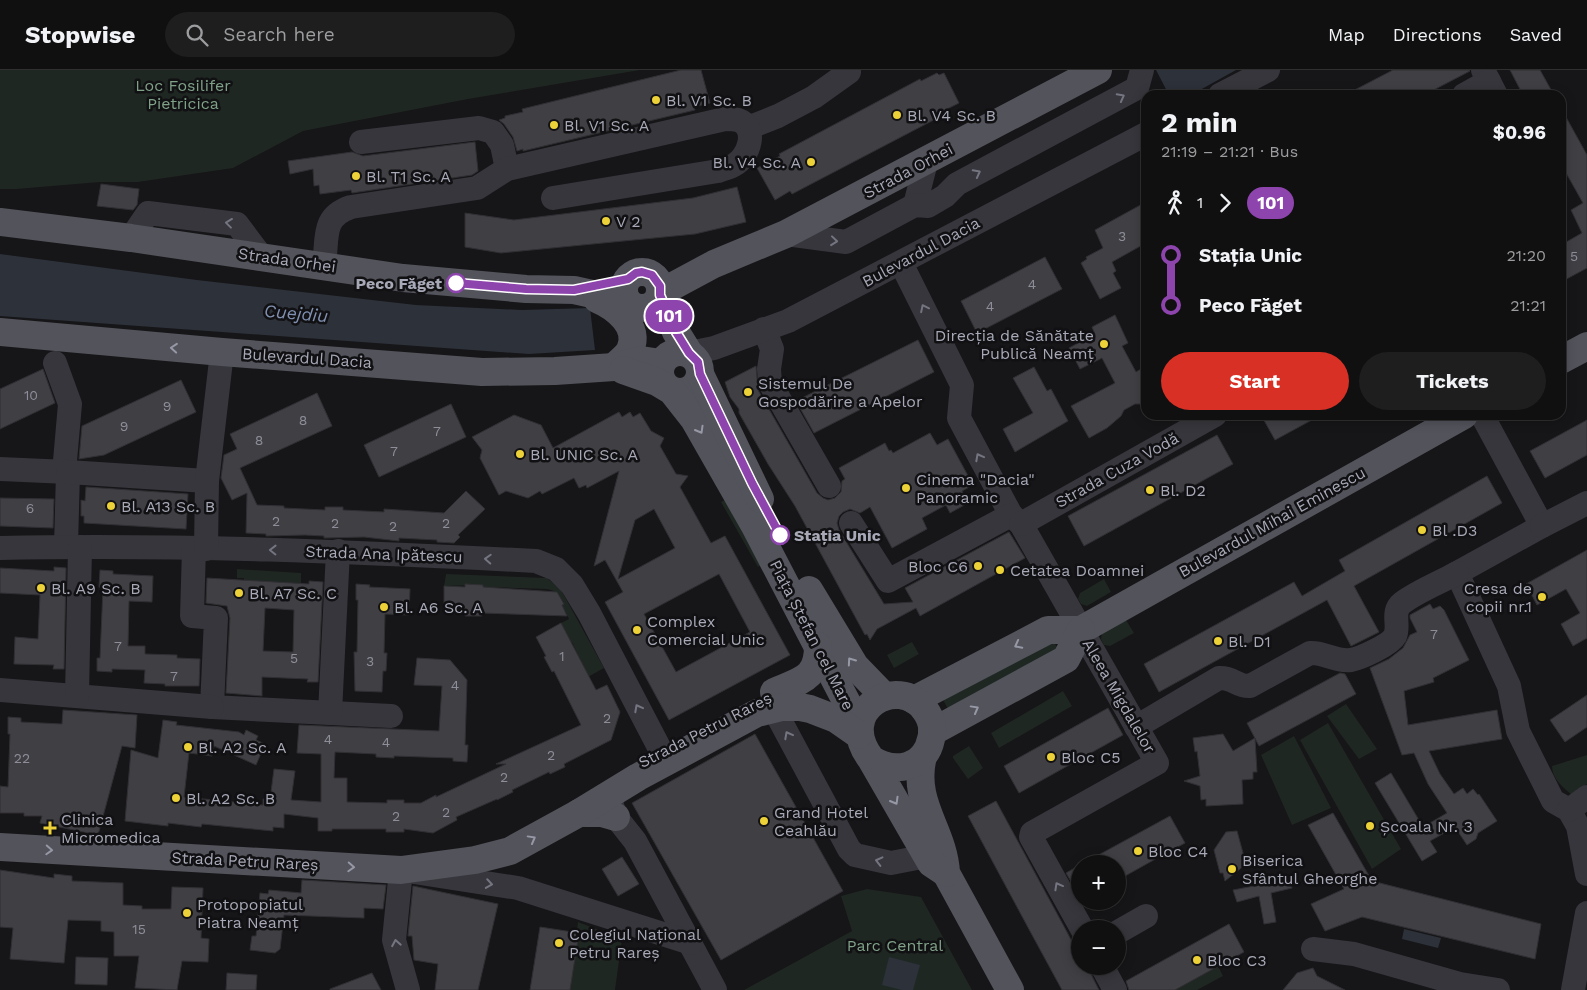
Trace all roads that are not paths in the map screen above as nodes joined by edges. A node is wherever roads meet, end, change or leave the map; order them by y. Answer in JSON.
{"nodes":[{"id":1,"x":1098,"y":70,"type":"edge"},
{"id":2,"x":1142,"y":70,"type":"edge"},
{"id":3,"x":1268,"y":70,"type":"edge"},
{"id":4,"x":849,"y":72,"type":"dead end"},
{"id":5,"x":1489,"y":82,"type":"edge"},
{"id":6,"x":1230,"y":90,"type":"edge"},
{"id":7,"x":1474,"y":90,"type":"edge"},
{"id":8,"x":748,"y":128,"type":"junction"},
{"id":9,"x":1141,"y":137,"type":"edge"},
{"id":10,"x":361,"y":142,"type":"dead end"},
{"id":11,"x":926,"y":162,"type":"junction"},
{"id":12,"x":506,"y":169,"type":"junction"},
{"id":13,"x":553,"y":198,"type":"dead end"},
{"id":14,"x":915,"y":205,"type":"junction"},
{"id":15,"x":0,"y":222,"type":"edge"},
{"id":16,"x":786,"y":234,"type":"junction"},
{"id":17,"x":901,"y":263,"type":"junction"},
{"id":18,"x":324,"y":265,"type":"junction"},
{"id":19,"x":574,"y":290,"type":"junction"},
{"id":20,"x":643,"y":292,"type":"junction"},
{"id":21,"x":764,"y":329,"type":"junction"},
{"id":22,"x":0,"y":332,"type":"edge"},
{"id":23,"x":1587,"y":346,"type":"edge"},
{"id":24,"x":222,"y":352,"type":"junction"},
{"id":25,"x":1566,"y":357,"type":"edge"},
{"id":26,"x":701,"y":359,"type":"junction"},
{"id":27,"x":56,"y":363,"type":"dead end"},
{"id":28,"x":661,"y":363,"type":"junction"},
{"id":29,"x":614,"y":367,"type":"junction"},
{"id":30,"x":672,"y":390,"type":"junction"},
{"id":31,"x":1205,"y":420,"type":"edge"},
{"id":32,"x":1455,"y":420,"type":"edge"},
{"id":33,"x":1485,"y":420,"type":"edge"},
{"id":34,"x":0,"y":469,"type":"edge"},
{"id":35,"x":66,"y":472,"type":"junction"},
{"id":36,"x":207,"y":481,"type":"junction"},
{"id":37,"x":829,"y":486,"type":"dead end"},
{"id":38,"x":1587,"y":503,"type":"edge"},
{"id":39,"x":1016,"y":519,"type":"junction"},
{"id":40,"x":851,"y":523,"type":"dead end"},
{"id":41,"x":1542,"y":526,"type":"junction"},
{"id":42,"x":73,"y":547,"type":"junction"},
{"id":43,"x":0,"y":548,"type":"edge"},
{"id":44,"x":200,"y":548,"type":"junction"},
{"id":45,"x":338,"y":551,"type":"junction"},
{"id":46,"x":1456,"y":573,"type":"junction"},
{"id":47,"x":1072,"y":630,"type":"junction"},
{"id":48,"x":818,"y":646,"type":"junction"},
{"id":49,"x":0,"y":690,"type":"edge"},
{"id":50,"x":77,"y":696,"type":"junction"},
{"id":51,"x":843,"y":696,"type":"junction"},
{"id":52,"x":774,"y":700,"type":"junction"},
{"id":53,"x":914,"y":700,"type":"junction"},
{"id":54,"x":212,"y":707,"type":"junction"},
{"id":55,"x":330,"y":713,"type":"junction"},
{"id":56,"x":390,"y":716,"type":"dead end"},
{"id":57,"x":868,"y":716,"type":"junction"},
{"id":58,"x":1136,"y":727,"type":"junction"},
{"id":59,"x":928,"y":744,"type":"junction"},
{"id":60,"x":661,"y":751,"type":"junction"},
{"id":61,"x":871,"y":759,"type":"junction"},
{"id":62,"x":620,"y":797,"type":"junction"},
{"id":63,"x":1578,"y":803,"type":"edge"},
{"id":64,"x":635,"y":841,"type":"junction"},
{"id":65,"x":0,"y":847,"type":"edge"},
{"id":66,"x":936,"y":864,"type":"junction"},
{"id":67,"x":400,"y":870,"type":"junction"},
{"id":68,"x":1587,"y":874,"type":"edge"},
{"id":69,"x":1587,"y":913,"type":"edge"},
{"id":70,"x":1146,"y":916,"type":"dead end"},
{"id":71,"x":1077,"y":920,"type":"edge"},
{"id":72,"x":1126,"y":927,"type":"edge"},
{"id":73,"x":690,"y":943,"type":"junction"},
{"id":74,"x":1313,"y":949,"type":"dead end"},
{"id":75,"x":1107,"y":975,"type":"edge"},
{"id":76,"x":1456,"y":987,"type":"edge"},
{"id":77,"x":408,"y":990,"type":"edge"},
{"id":78,"x":715,"y":990,"type":"edge"},
{"id":79,"x":1010,"y":990,"type":"edge"},
{"id":80,"x":1115,"y":990,"type":"edge"},
{"id":81,"x":1498,"y":990,"type":"edge"},
{"id":82,"x":1572,"y":990,"type":"edge"}],
"edges":[{"from":1,"to":11,"type":"main road","name":"Strada Orhei"},
{"from":14,"to":2,"type":"street","one_way":true},
{"from":3,"to":6,"type":"street"},
{"from":4,"to":8,"type":"street"},
{"from":5,"to":7,"type":"street"},
{"from":8,"to":12,"type":"street"},
{"from":8,"to":13,"type":"street"},
{"from":9,"to":17,"type":"street","name":"Bulevardul Dacia"},
{"from":10,"to":12,"type":"street"},
{"from":11,"to":14,"type":"street"},
{"from":11,"to":16,"type":"main road","name":"Strada Orhei"},
{"from":12,"to":18,"type":"street"},
{"from":16,"to":14,"type":"street","one_way":true},
{"from":15,"to":18,"type":"main road","name":"Strada Orhei"},
{"from":16,"to":20,"type":"main road","name":"Strada Orhei"},
{"from":17,"to":21,"type":"street","name":"Bulevardul Dacia"},
{"from":39,"to":17,"type":"street","name":"Aleea Migdalelor","one_way":true},
{"from":18,"to":19,"type":"main road","name":"Strada Orhei"},
{"from":19,"to":20,"type":"main road","name":"Strada Orhei"},
{"from":19,"to":29,"type":"main road"},
{"from":20,"to":26,"type":"main road","name":"Piața Ștefan cel Mare"},
{"from":20,"to":28,"type":"main road"},
{"from":21,"to":26,"type":"street","name":"Bulevardul Dacia"},
{"from":21,"to":37,"type":"street"},
{"from":24,"to":22,"type":"main road","name":"Bulevardul Dacia","one_way":true},
{"from":23,"to":25,"type":"main road"},
{"from":24,"to":29,"type":"main road","name":"Bulevardul Dacia"},
{"from":24,"to":36,"type":"street"},
{"from":26,"to":28,"type":"main road"},
{"from":26,"to":30,"type":"main road"},
{"from":57,"to":26,"type":"main road","name":"Piața Ștefan cel Mare","one_way":true},
{"from":27,"to":35,"type":"street"},
{"from":28,"to":29,"type":"main road","name":"Bulevardul Dacia"},
{"from":28,"to":30,"type":"main road"},
{"from":29,"to":30,"type":"main road","name":"Bulevardul Dacia"},
{"from":30,"to":48,"type":"main road","name":"Piața Ștefan cel Mare","one_way":true},
{"from":31,"to":39,"type":"street","name":"Strada Cuza Vodă"},
{"from":32,"to":47,"type":"main road","name":"Bulevardul Mihai Eminescu"},
{"from":33,"to":41,"type":"street"},
{"from":34,"to":35,"type":"street"},
{"from":35,"to":36,"type":"street"},
{"from":35,"to":42,"type":"street"},
{"from":36,"to":44,"type":"street"},
{"from":38,"to":41,"type":"street"},
{"from":39,"to":40,"type":"street","name":"Strada Cuza Vodă"},
{"from":39,"to":47,"type":"street","name":"Aleea Migdalelor"},
{"from":41,"to":46,"type":"street"},
{"from":42,"to":43,"type":"street","name":"Strada Ana Ipătescu"},
{"from":42,"to":44,"type":"street","name":"Strada Ana Ipătescu"},
{"from":42,"to":50,"type":"street"},
{"from":45,"to":44,"type":"street","name":"Strada Ana Ipătescu","one_way":true},
{"from":44,"to":54,"type":"street"},
{"from":45,"to":55,"type":"street"},
{"from":60,"to":45,"type":"street","name":"Strada Ana Ipătescu","one_way":true},
{"from":46,"to":58,"type":"street"},
{"from":46,"to":63,"type":"street"},
{"from":47,"to":53,"type":"main road","name":"Bulevardul Mihai Eminescu","one_way":true},
{"from":47,"to":58,"type":"street","name":"Aleea Migdalelor"},
{"from":59,"to":47,"type":"main road","one_way":true},
{"from":48,"to":51,"type":"main road","name":"Piața Ștefan cel Mare"},
{"from":48,"to":52,"type":"main road"},
{"from":49,"to":50,"type":"street"},
{"from":50,"to":54,"type":"street"},
{"from":51,"to":52,"type":"main road","name":"Strada Petru Rareș"},
{"from":51,"to":57,"type":"main road","name":"Strada Petru Rareș"},
{"from":52,"to":57,"type":"main road","name":"Strada Petru Rareș"},
{"from":52,"to":60,"type":"main road","name":"Strada Petru Rareș"},
{"from":52,"to":62,"type":"main road","name":"Strada Petru Rareș"},
{"from":66,"to":52,"type":"street","one_way":true},
{"from":53,"to":57,"type":"main road"},
{"from":53,"to":59,"type":"main road"},
{"from":54,"to":55,"type":"street"},
{"from":55,"to":56,"type":"street"},
{"from":57,"to":61,"type":"main road"},
{"from":71,"to":58,"type":"street","name":"Aleea Migdalelor","one_way":true},
{"from":59,"to":61,"type":"main road"},
{"from":59,"to":66,"type":"main road"},
{"from":60,"to":62,"type":"main road","name":"Strada Petru Rareș"},
{"from":61,"to":66,"type":"main road","one_way":true},
{"from":62,"to":64,"type":"street"},
{"from":62,"to":64,"type":"street"},
{"from":67,"to":62,"type":"main road","name":"Strada Petru Rareș","one_way":true},
{"from":63,"to":68,"type":"street"},
{"from":64,"to":73,"type":"street"},
{"from":65,"to":67,"type":"main road","name":"Strada Petru Rareș","one_way":true},
{"from":66,"to":79,"type":"main road"},
{"from":67,"to":73,"type":"street","name":"Strada Petru Rareș","one_way":true},
{"from":77,"to":67,"type":"street","one_way":true},
{"from":69,"to":82,"type":"street"},
{"from":70,"to":72,"type":"street"},
{"from":73,"to":78,"type":"street"},
{"from":74,"to":76,"type":"street"},
{"from":75,"to":80,"type":"street"},
{"from":76,"to":81,"type":"street"}]}
